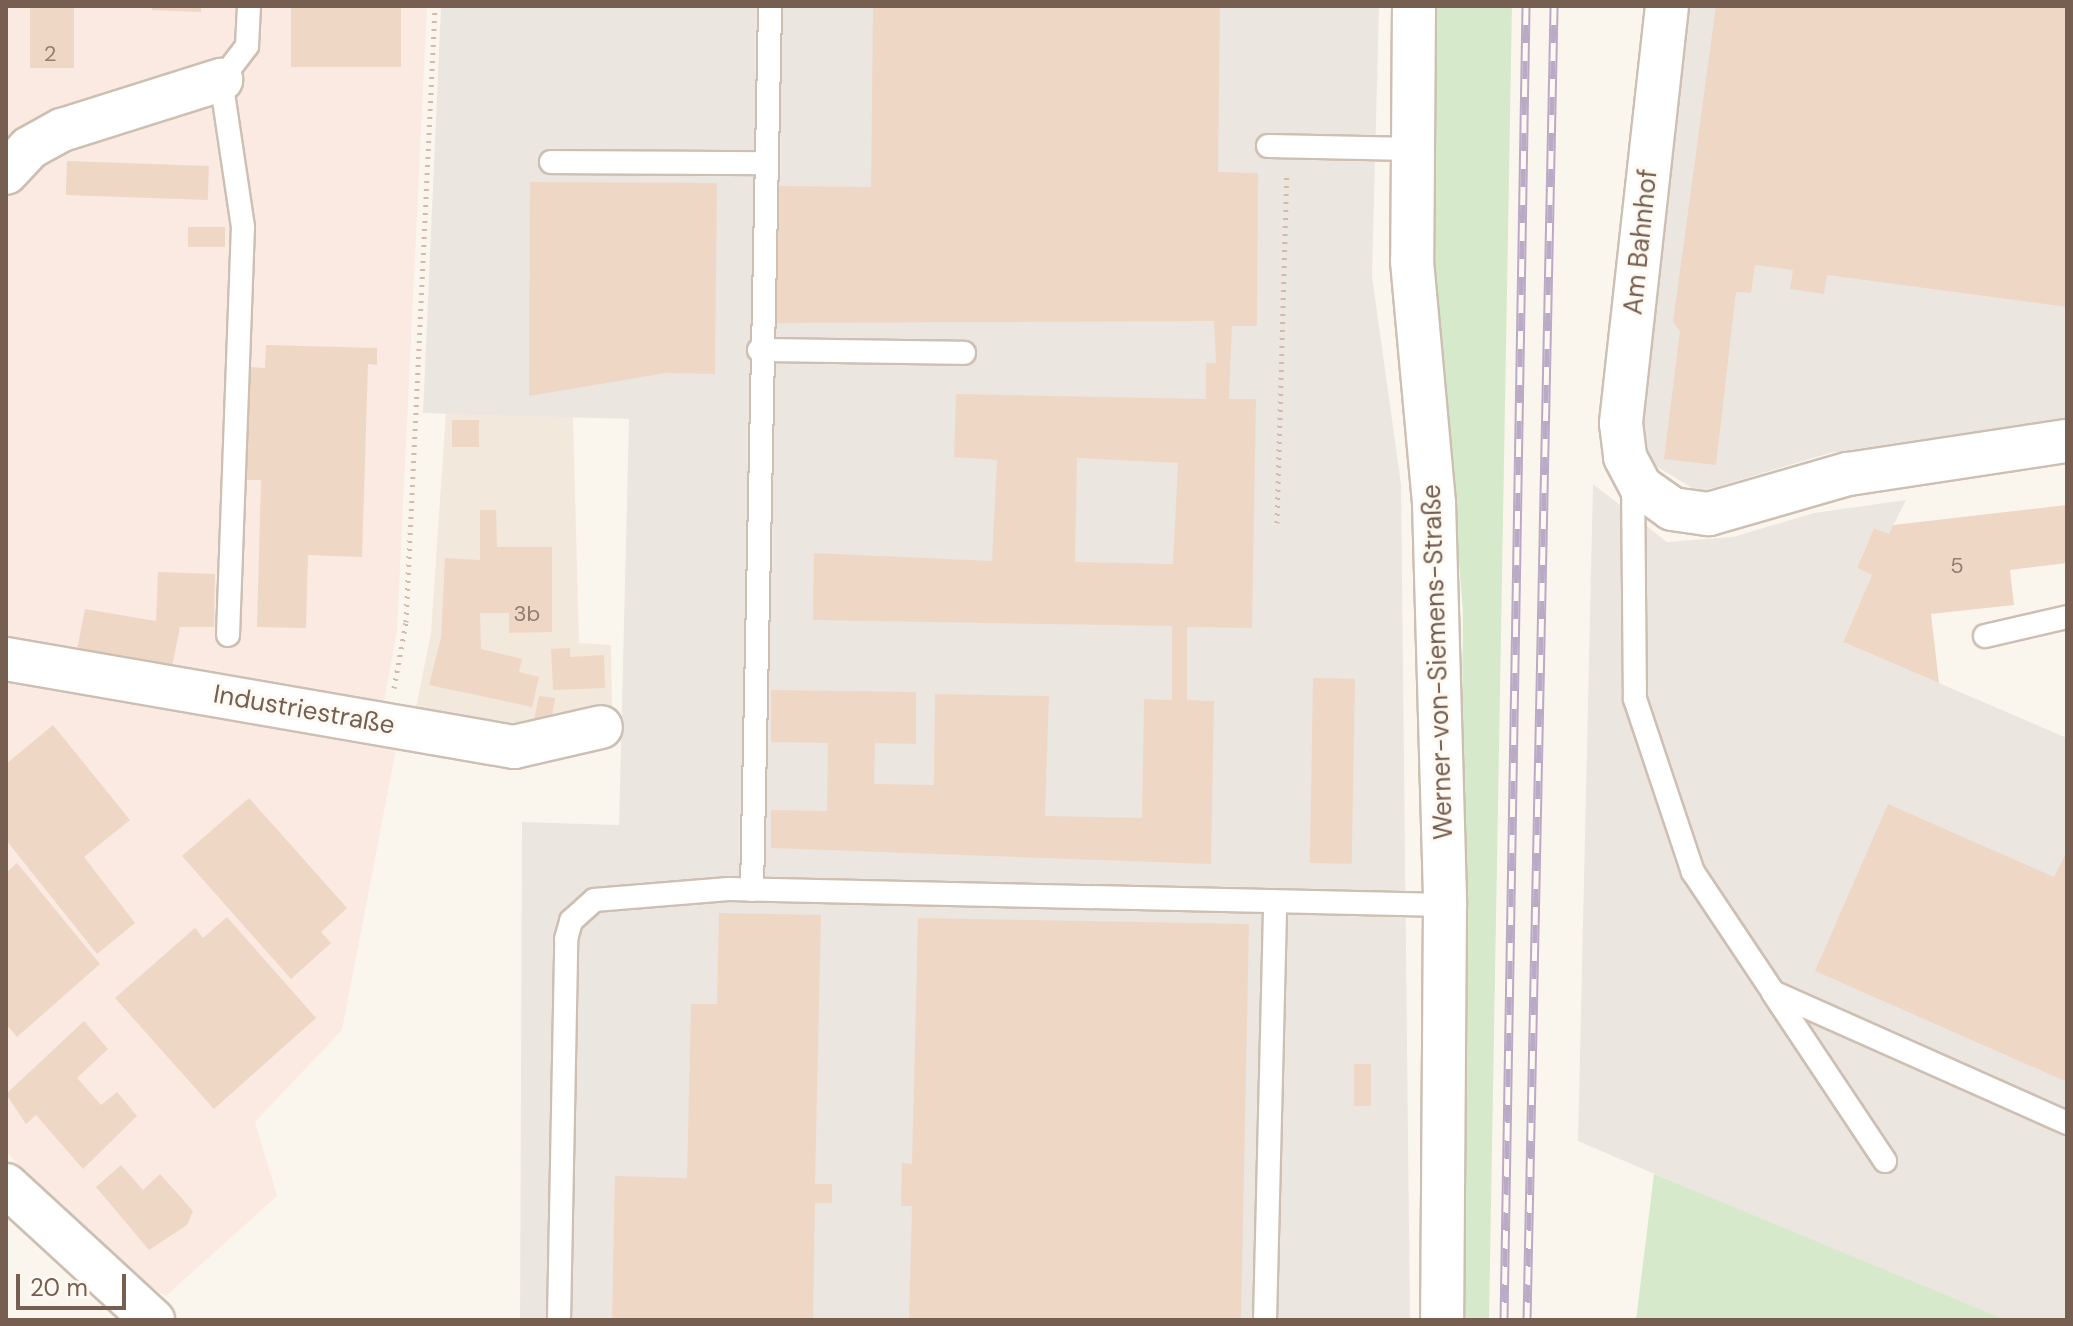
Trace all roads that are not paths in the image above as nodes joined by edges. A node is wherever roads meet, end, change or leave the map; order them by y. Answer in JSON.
{"nodes":[{"id":1,"x":249,"y":6,"type":"edge"},
{"id":2,"x":770,"y":6,"type":"edge"},
{"id":3,"x":1414,"y":6,"type":"edge"},
{"id":4,"x":1667,"y":6,"type":"edge"},
{"id":5,"x":221,"y":80,"type":"junction"},
{"id":6,"x":1278,"y":146,"type":"road end"},
{"id":7,"x":1412,"y":149,"type":"junction"},
{"id":8,"x":551,"y":162,"type":"dead end"},
{"id":9,"x":762,"y":163,"type":"junction"},
{"id":10,"x":6,"y":173,"type":"edge"},
{"id":11,"x":759,"y":350,"type":"junction"},
{"id":12,"x":964,"y":353,"type":"dead end"},
{"id":13,"x":2067,"y":441,"type":"edge"},
{"id":14,"x":1633,"y":476,"type":"junction"},
{"id":15,"x":2067,"y":617,"type":"edge"},
{"id":16,"x":228,"y":635,"type":"dead end"},
{"id":17,"x":1985,"y":636,"type":"dead end"},
{"id":18,"x":6,"y":659,"type":"edge"},
{"id":19,"x":601,"y":727,"type":"dead end"},
{"id":20,"x":752,"y":890,"type":"junction"},
{"id":21,"x":1275,"y":902,"type":"junction"},
{"id":22,"x":1445,"y":905,"type":"junction"},
{"id":23,"x":1773,"y":992,"type":"junction"},
{"id":24,"x":2067,"y":1123,"type":"edge"},
{"id":25,"x":1885,"y":1161,"type":"dead end"},
{"id":26,"x":6,"y":1185,"type":"edge"},
{"id":27,"x":153,"y":1320,"type":"edge"},
{"id":28,"x":559,"y":1320,"type":"edge"},
{"id":29,"x":1265,"y":1320,"type":"edge"},
{"id":30,"x":1442,"y":1320,"type":"edge"}],
"edges":[{"from":1,"to":5,"type":"lane"},
{"from":2,"to":9,"type":"lane"},
{"from":3,"to":7,"type":"street","name":"Werner-von-Siemens-Straße"},
{"from":4,"to":14,"type":"street","name":"Am Bahnhof"},
{"from":5,"to":10,"type":"street"},
{"from":5,"to":16,"type":"lane"},
{"from":6,"to":7,"type":"lane"},
{"from":7,"to":22,"type":"street","name":"Werner-von-Siemens-Straße"},
{"from":8,"to":9,"type":"lane"},
{"from":9,"to":11,"type":"lane"},
{"from":11,"to":12,"type":"lane"},
{"from":11,"to":20,"type":"lane"},
{"from":13,"to":14,"type":"street"},
{"from":14,"to":23,"type":"lane"},
{"from":15,"to":17,"type":"lane"},
{"from":18,"to":19,"type":"street","name":"Industriestraße"},
{"from":20,"to":21,"type":"lane"},
{"from":20,"to":28,"type":"lane"},
{"from":21,"to":22,"type":"lane"},
{"from":21,"to":29,"type":"lane"},
{"from":22,"to":30,"type":"street","name":"Werner-von-Siemens-Straße"},
{"from":23,"to":24,"type":"lane"},
{"from":23,"to":25,"type":"lane"},
{"from":26,"to":27,"type":"street"}]}
